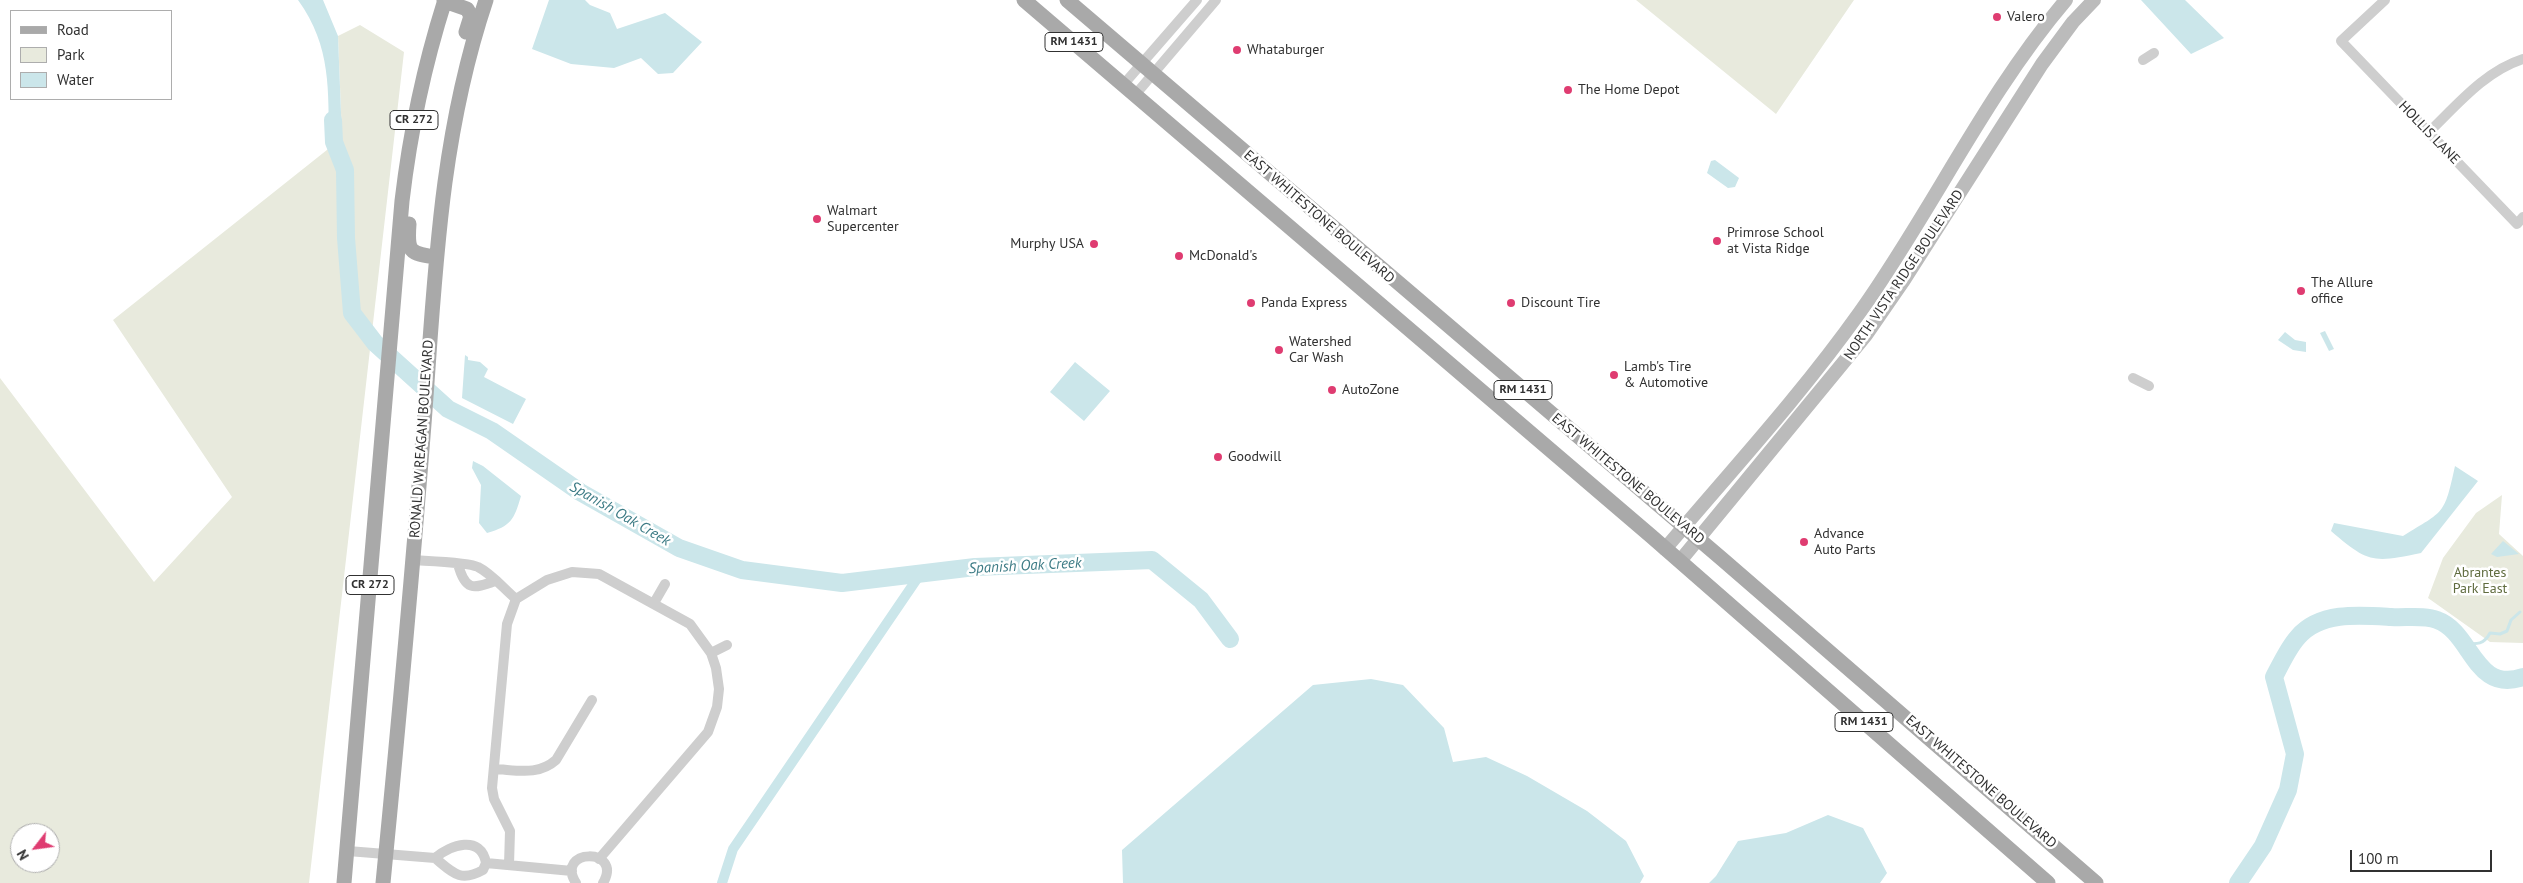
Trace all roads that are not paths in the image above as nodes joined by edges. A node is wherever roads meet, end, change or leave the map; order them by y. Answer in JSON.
{"nodes":[{"id":1,"x":486,"y":0,"type":"edge"},
{"id":2,"x":1024,"y":0,"type":"edge"},
{"id":3,"x":1067,"y":0,"type":"edge"},
{"id":4,"x":1198,"y":0,"type":"edge"},
{"id":5,"x":1216,"y":0,"type":"edge"},
{"id":6,"x":2066,"y":0,"type":"edge"},
{"id":7,"x":2094,"y":0,"type":"edge"},
{"id":8,"x":2385,"y":0,"type":"edge"},
{"id":9,"x":445,"y":1,"type":"edge"},
{"id":10,"x":2154,"y":53,"type":"dead end"},
{"id":11,"x":2523,"y":59,"type":"edge"},
{"id":12,"x":2142,"y":60,"type":"dead end"},
{"id":13,"x":1141,"y":65,"type":"junction"},
{"id":14,"x":1153,"y":75,"type":"junction"},
{"id":15,"x":423,"y":78,"type":"junction"},
{"id":16,"x":1124,"y":85,"type":"junction"},
{"id":17,"x":1135,"y":95,"type":"junction"},
{"id":18,"x":2429,"y":132,"type":"junction"},
{"id":19,"x":2520,"y":221,"type":"edge"},
{"id":20,"x":438,"y":228,"type":"junction"},
{"id":21,"x":436,"y":257,"type":"junction"},
{"id":22,"x":2133,"y":378,"type":"dead end"},
{"id":23,"x":2149,"y":386,"type":"dead end"},
{"id":24,"x":1684,"y":527,"type":"junction"},
{"id":25,"x":1698,"y":538,"type":"junction"},
{"id":26,"x":1666,"y":549,"type":"junction"},
{"id":27,"x":413,"y":560,"type":"junction"},
{"id":28,"x":1680,"y":561,"type":"junction"},
{"id":29,"x":458,"y":564,"type":"junction"},
{"id":30,"x":495,"y":581,"type":"junction"},
{"id":31,"x":665,"y":584,"type":"dead end"},
{"id":32,"x":516,"y":599,"type":"junction"},
{"id":33,"x":654,"y":603,"type":"junction"},
{"id":34,"x":727,"y":645,"type":"dead end"},
{"id":35,"x":711,"y":653,"type":"junction"},
{"id":36,"x":592,"y":700,"type":"dead end"},
{"id":37,"x":494,"y":769,"type":"junction"},
{"id":38,"x":348,"y":851,"type":"junction"},
{"id":39,"x":386,"y":854,"type":"junction"},
{"id":40,"x":435,"y":858,"type":"junction"},
{"id":41,"x":599,"y":859,"type":"junction"},
{"id":42,"x":486,"y":863,"type":"junction"},
{"id":43,"x":509,"y":865,"type":"junction"},
{"id":44,"x":572,"y":871,"type":"junction"},
{"id":45,"x":344,"y":883,"type":"edge"},
{"id":46,"x":383,"y":883,"type":"edge"},
{"id":47,"x":576,"y":883,"type":"edge"},
{"id":48,"x":603,"y":883,"type":"edge"},
{"id":49,"x":2048,"y":883,"type":"edge"},
{"id":50,"x":2096,"y":883,"type":"edge"}],
"edges":[{"from":1,"to":20,"type":"main road","name":"RONALD W REAGAN BOULEVARD"},
{"from":2,"to":16,"type":"main road","name":"EAST WHITESTONE BOULEVARD","number":"RM 1431"},
{"from":3,"to":13,"type":"main road","name":"EAST WHITESTONE BOULEVARD","number":"RM 1431"},
{"from":4,"to":13,"type":"street"},
{"from":5,"to":14,"type":"street"},
{"from":6,"to":24,"type":"street","name":"NORTH VISTA RIDGE BOULEVARD"},
{"from":7,"to":25,"type":"street","name":"NORTH VISTA RIDGE BOULEVARD"},
{"from":8,"to":18,"type":"street","name":"HOLLIS LANE"},
{"from":9,"to":15,"type":"main road","number":"CR 272"},
{"from":9,"to":20,"type":"main road"},
{"from":10,"to":12,"type":"street"},
{"from":11,"to":18,"type":"street"},
{"from":13,"to":14,"type":"main road","name":"EAST WHITESTONE BOULEVARD","number":"RM 1431"},
{"from":13,"to":16,"type":"street"},
{"from":14,"to":17,"type":"street"},
{"from":14,"to":24,"type":"main road","name":"EAST WHITESTONE BOULEVARD","number":"RM 1431"},
{"from":15,"to":21,"type":"main road"},
{"from":15,"to":38,"type":"main road","number":"CR 272"},
{"from":16,"to":17,"type":"main road","name":"EAST WHITESTONE BOULEVARD","number":"RM 1431"},
{"from":17,"to":26,"type":"main road","name":"EAST WHITESTONE BOULEVARD","number":"RM 1431"},
{"from":18,"to":19,"type":"street","name":"HOLLIS LANE"},
{"from":20,"to":21,"type":"main road","name":"RONALD W REAGAN BOULEVARD"},
{"from":21,"to":27,"type":"main road","name":"RONALD W REAGAN BOULEVARD"},
{"from":22,"to":23,"type":"street"},
{"from":24,"to":25,"type":"main road","name":"EAST WHITESTONE BOULEVARD","number":"RM 1431"},
{"from":24,"to":26,"type":"street","name":"NORTH VISTA RIDGE BOULEVARD"},
{"from":25,"to":28,"type":"street","name":"NORTH VISTA RIDGE BOULEVARD"},
{"from":25,"to":50,"type":"main road","name":"EAST WHITESTONE BOULEVARD","number":"RM 1431"},
{"from":26,"to":28,"type":"main road","name":"EAST WHITESTONE BOULEVARD","number":"RM 1431"},
{"from":27,"to":29,"type":"street"},
{"from":27,"to":39,"type":"main road","name":"RONALD W REAGAN BOULEVARD"},
{"from":28,"to":49,"type":"main road","name":"EAST WHITESTONE BOULEVARD","number":"RM 1431"},
{"from":29,"to":30,"type":"street"},
{"from":29,"to":30,"type":"street"},
{"from":30,"to":32,"type":"street"},
{"from":31,"to":33,"type":"street"},
{"from":32,"to":33,"type":"street"},
{"from":32,"to":37,"type":"street"},
{"from":33,"to":35,"type":"street"},
{"from":34,"to":35,"type":"street"},
{"from":35,"to":41,"type":"street"},
{"from":36,"to":37,"type":"street"},
{"from":37,"to":43,"type":"street"},
{"from":38,"to":39,"type":"street"},
{"from":38,"to":45,"type":"main road"},
{"from":39,"to":40,"type":"street"},
{"from":39,"to":46,"type":"main road","name":"RONALD W REAGAN BOULEVARD"},
{"from":40,"to":42,"type":"street"},
{"from":40,"to":42,"type":"street"},
{"from":41,"to":44,"type":"street"},
{"from":41,"to":48,"type":"street"},
{"from":42,"to":43,"type":"street"},
{"from":43,"to":44,"type":"street"},
{"from":44,"to":47,"type":"street"}]}
